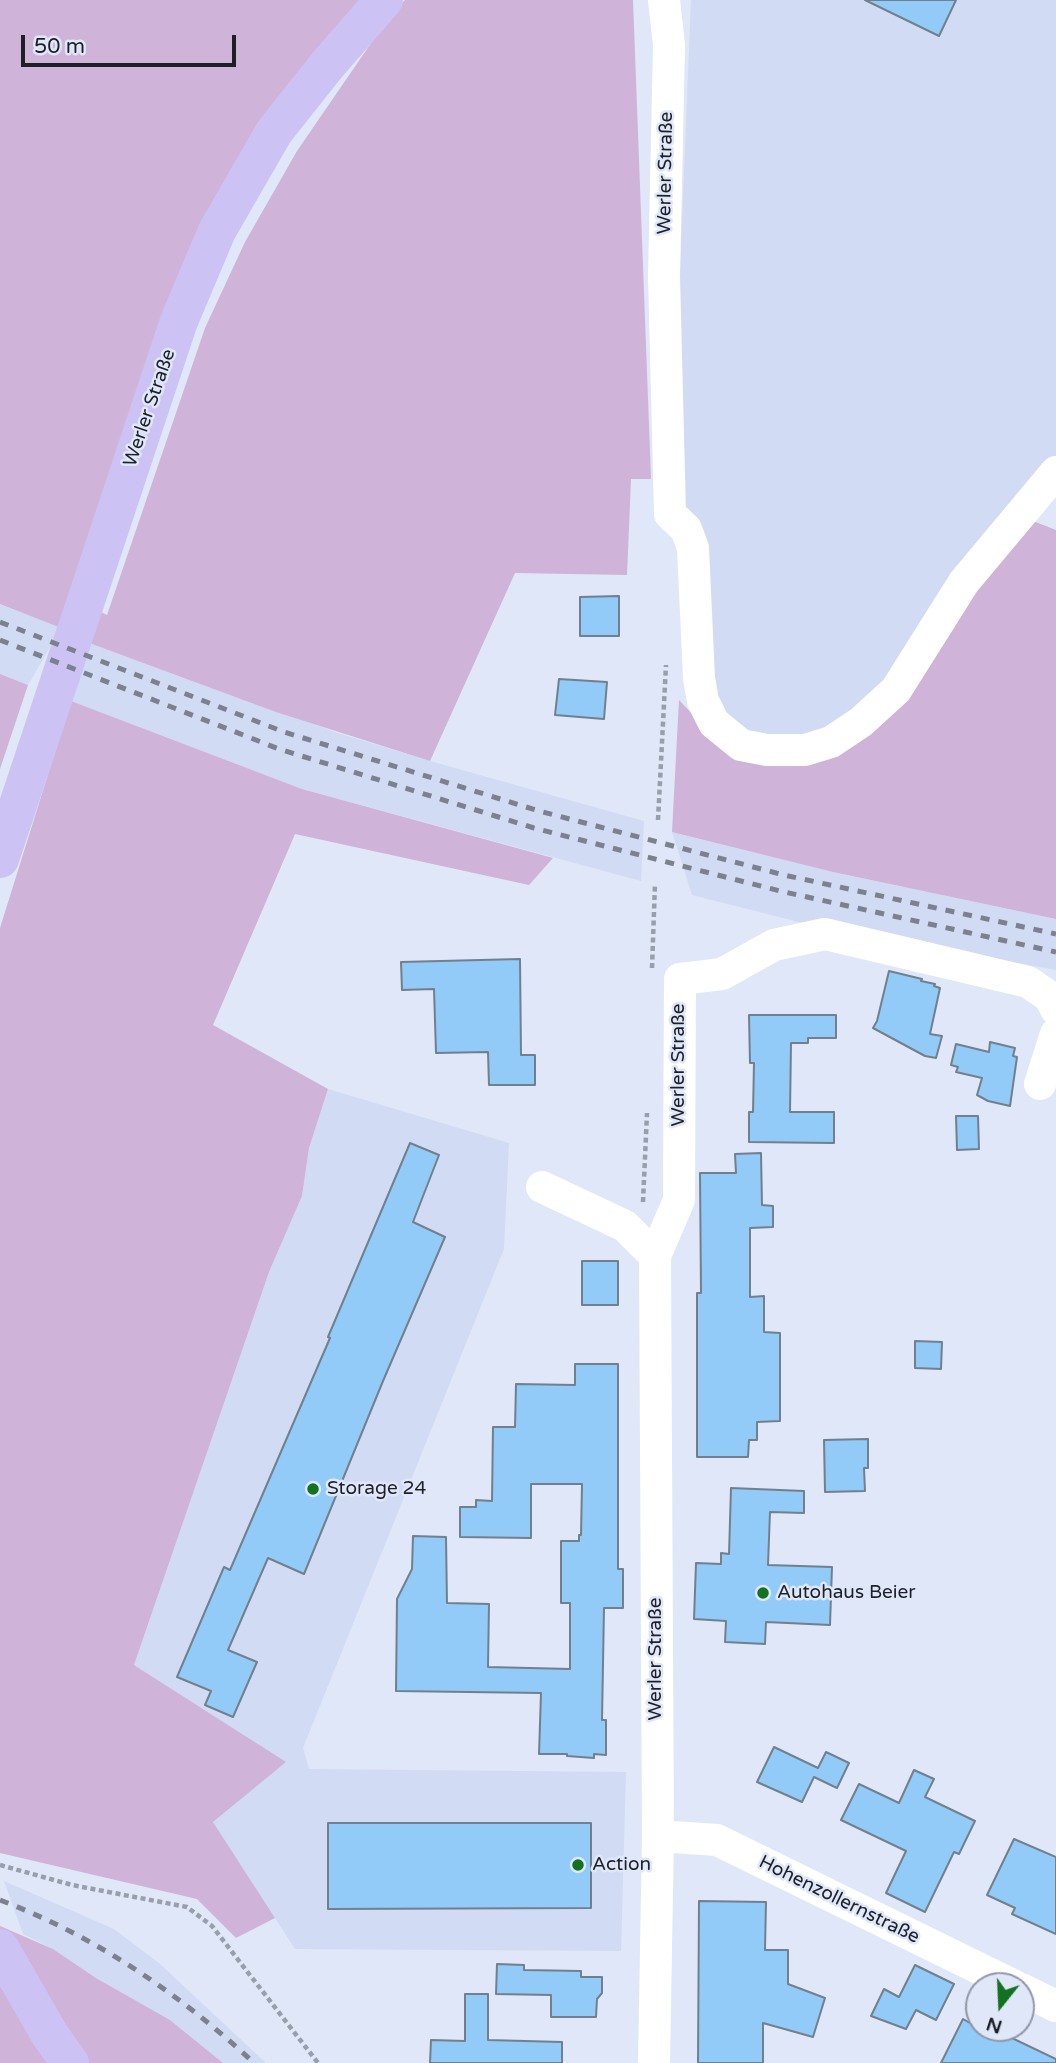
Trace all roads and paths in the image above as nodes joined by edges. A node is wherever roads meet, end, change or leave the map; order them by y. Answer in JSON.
{"nodes":[{"id":1,"x":384,"y":0,"type":"edge"},
{"id":2,"x":664,"y":0,"type":"edge"},
{"id":3,"x":1056,"y":472,"type":"edge"},
{"id":4,"x":0,"y":859,"type":"edge"},
{"id":5,"x":1056,"y":1009,"type":"edge"},
{"id":6,"x":1056,"y":1034,"type":"edge"},
{"id":7,"x":1040,"y":1084,"type":"dead end"},
{"id":8,"x":542,"y":1187,"type":"dead end"},
{"id":9,"x":655,"y":1256,"type":"junction"},
{"id":10,"x":657,"y":1836,"type":"junction"},
{"id":11,"x":0,"y":1865,"type":"edge"},
{"id":12,"x":0,"y":1948,"type":"edge"},
{"id":13,"x":986,"y":1972,"type":"edge"},
{"id":14,"x":1035,"y":1996,"type":"edge"},
{"id":15,"x":1056,"y":2006,"type":"edge"},
{"id":16,"x":70,"y":2063,"type":"edge"},
{"id":17,"x":318,"y":2063,"type":"edge"},
{"id":18,"x":654,"y":2063,"type":"edge"}],
"edges":[{"from":1,"to":4,"type":"main road","name":"Werler Straße"},
{"from":2,"to":3,"type":"street","name":"Werler Straße"},
{"from":5,"to":9,"type":"street","name":"Werler Straße"},
{"from":6,"to":7,"type":"street"},
{"from":8,"to":9,"type":"street"},
{"from":9,"to":10,"type":"street","name":"Werler Straße"},
{"from":10,"to":13,"type":"street","name":"Hohenzollernstraße"},
{"from":10,"to":18,"type":"street","name":"Werler Straße"},
{"from":11,"to":17,"type":"path"},
{"from":12,"to":16,"type":"main road"},
{"from":14,"to":15,"type":"street"}]}
